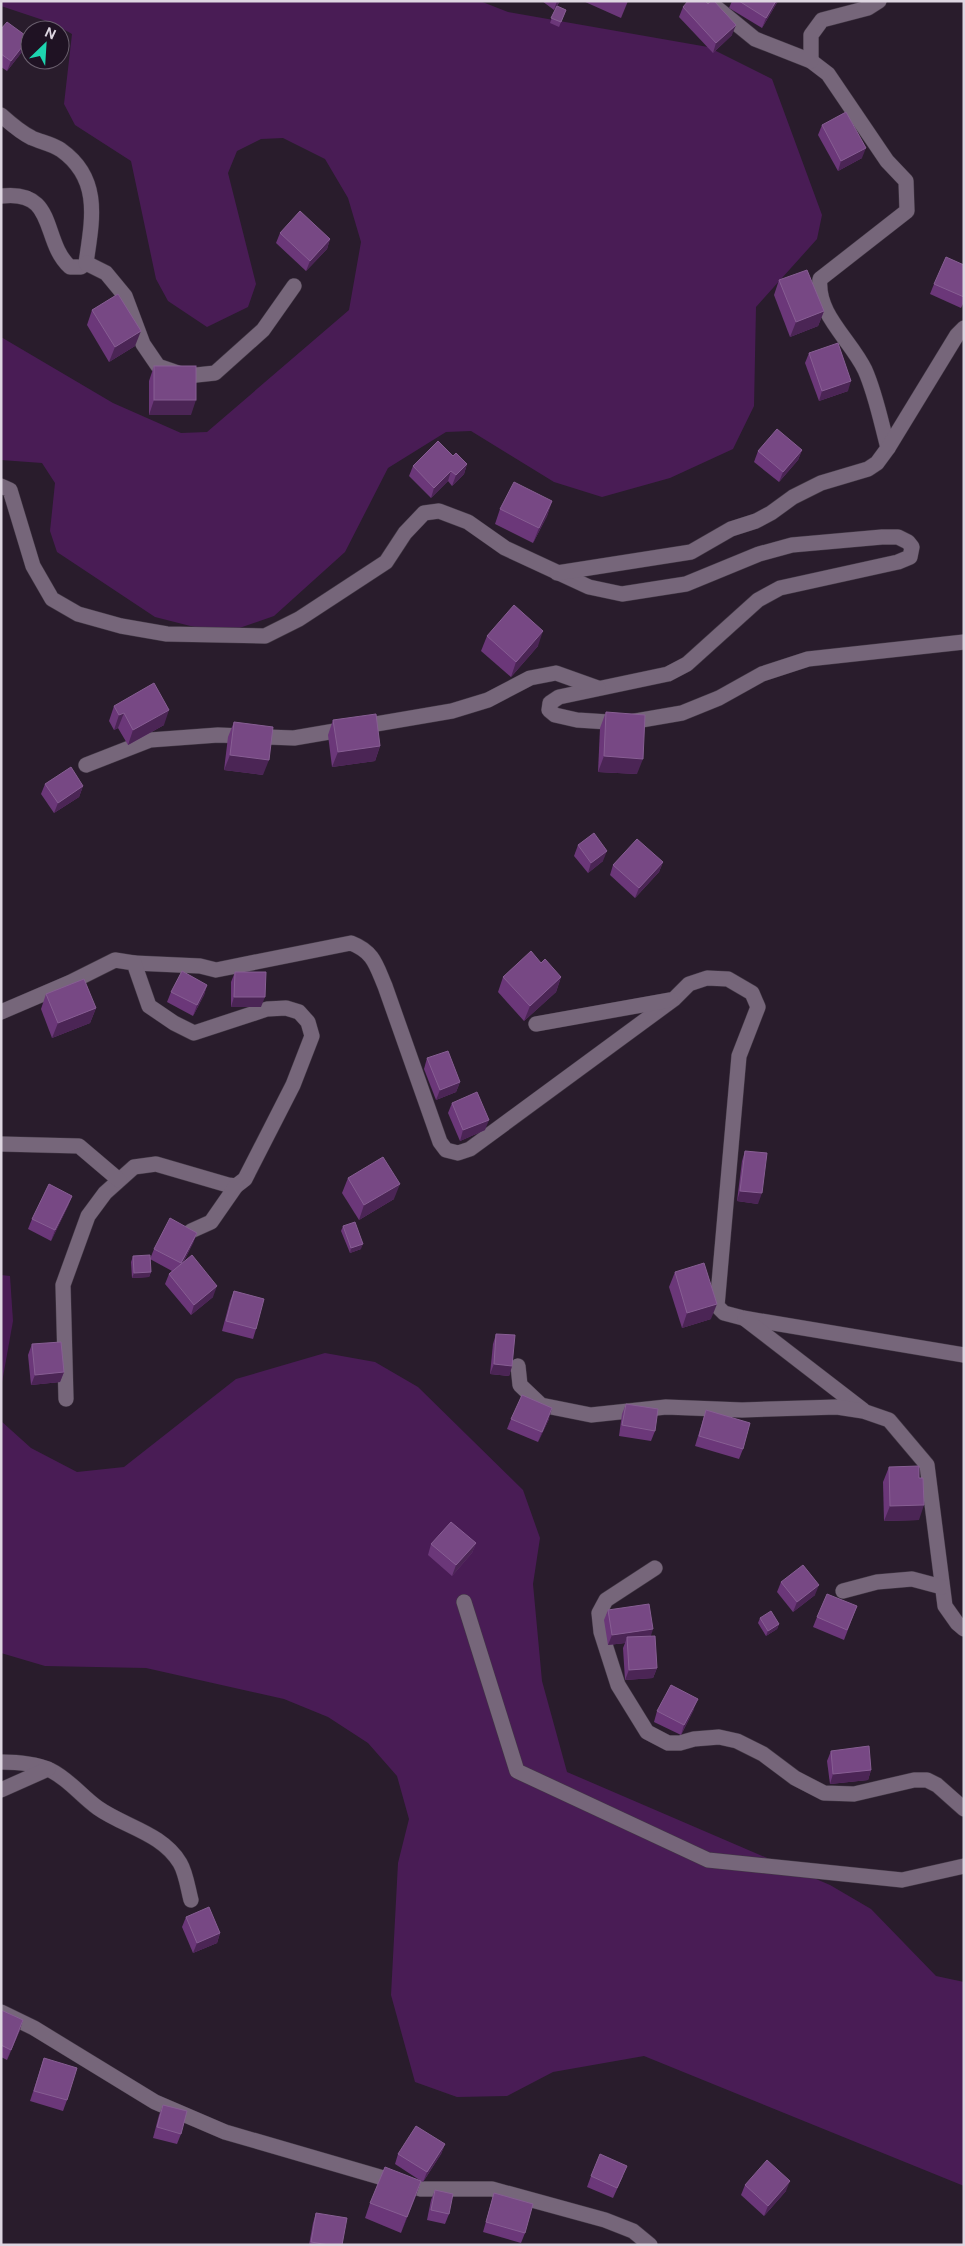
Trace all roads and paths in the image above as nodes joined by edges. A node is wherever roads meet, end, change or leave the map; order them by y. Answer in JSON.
{"nodes":[{"id":1,"x":704,"y":1,"type":"edge"},
{"id":2,"x":879,"y":1,"type":"edge"},
{"id":3,"x":811,"y":61,"type":"junction"},
{"id":4,"x":1,"y":115,"type":"edge"},
{"id":5,"x":1,"y":196,"type":"edge"},
{"id":6,"x":86,"y":263,"type":"junction"},
{"id":7,"x":294,"y":286,"type":"dead end"},
{"id":8,"x":964,"y":328,"type":"edge"},
{"id":9,"x":888,"y":448,"type":"junction"},
{"id":10,"x":1,"y":486,"type":"edge"},
{"id":11,"x":557,"y":573,"type":"junction"},
{"id":12,"x":964,"y":642,"type":"edge"},
{"id":13,"x":598,"y":688,"type":"junction"},
{"id":14,"x":86,"y":765,"type":"dead end"},
{"id":15,"x":134,"y":963,"type":"junction"},
{"id":16,"x":674,"y":999,"type":"junction"},
{"id":17,"x":1,"y":1012,"type":"edge"},
{"id":18,"x":536,"y":1024,"type":"dead end"},
{"id":19,"x":1,"y":1144,"type":"edge"},
{"id":20,"x":119,"y":1180,"type":"junction"},
{"id":21,"x":236,"y":1186,"type":"junction"},
{"id":22,"x":191,"y":1231,"type":"edge"},
{"id":23,"x":743,"y":1318,"type":"junction"},
{"id":24,"x":964,"y":1355,"type":"edge"},
{"id":25,"x":518,"y":1366,"type":"dead end"},
{"id":26,"x":66,"y":1399,"type":"dead end"},
{"id":27,"x":863,"y":1411,"type":"junction"},
{"id":28,"x":655,"y":1568,"type":"dead end"},
{"id":29,"x":942,"y":1587,"type":"junction"},
{"id":30,"x":843,"y":1591,"type":"dead end"},
{"id":31,"x":464,"y":1602,"type":"dead end"},
{"id":32,"x":964,"y":1628,"type":"edge"},
{"id":33,"x":1,"y":1762,"type":"edge"},
{"id":34,"x":48,"y":1769,"type":"junction"},
{"id":35,"x":1,"y":1790,"type":"edge"},
{"id":36,"x":964,"y":1809,"type":"edge"},
{"id":37,"x":964,"y":1866,"type":"edge"},
{"id":38,"x":191,"y":1900,"type":"dead end"},
{"id":39,"x":1,"y":2012,"type":"edge"},
{"id":40,"x":650,"y":2245,"type":"edge"}],
"edges":[{"from":1,"to":3,"type":"street"},
{"from":2,"to":3,"type":"street"},
{"from":3,"to":9,"type":"street"},
{"from":4,"to":6,"type":"street"},
{"from":5,"to":6,"type":"street"},
{"from":6,"to":7,"type":"street"},
{"from":8,"to":9,"type":"street"},
{"from":9,"to":11,"type":"street"},
{"from":10,"to":11,"type":"street"},
{"from":11,"to":13,"type":"street"},
{"from":12,"to":13,"type":"street"},
{"from":13,"to":14,"type":"street"},
{"from":15,"to":16,"type":"street"},
{"from":15,"to":17,"type":"street"},
{"from":15,"to":21,"type":"street"},
{"from":16,"to":18,"type":"street"},
{"from":16,"to":23,"type":"street"},
{"from":19,"to":20,"type":"street"},
{"from":20,"to":21,"type":"street"},
{"from":20,"to":26,"type":"street"},
{"from":21,"to":22,"type":"street"},
{"from":23,"to":24,"type":"street"},
{"from":23,"to":27,"type":"street"},
{"from":25,"to":27,"type":"street"},
{"from":27,"to":29,"type":"street"},
{"from":28,"to":36,"type":"street"},
{"from":29,"to":30,"type":"street"},
{"from":29,"to":32,"type":"street"},
{"from":31,"to":37,"type":"street"},
{"from":33,"to":34,"type":"street"},
{"from":34,"to":35,"type":"street"},
{"from":34,"to":38,"type":"street"},
{"from":39,"to":40,"type":"street"}]}
